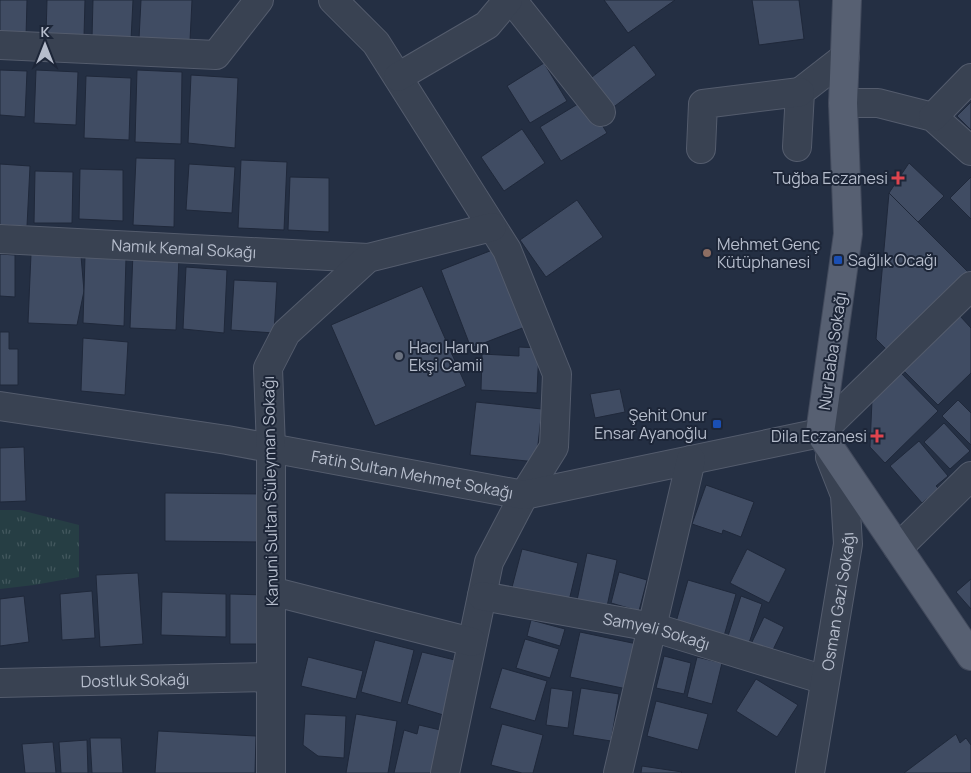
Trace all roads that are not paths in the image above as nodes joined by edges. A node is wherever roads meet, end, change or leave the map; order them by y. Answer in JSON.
{"nodes":[{"id":1,"x":259,"y":0,"type":"edge"},
{"id":2,"x":333,"y":0,"type":"edge"},
{"id":3,"x":510,"y":0,"type":"edge"},
{"id":4,"x":848,"y":0,"type":"edge"},
{"id":5,"x":0,"y":45,"type":"edge"},
{"id":6,"x":845,"y":57,"type":"junction"},
{"id":7,"x":398,"y":77,"type":"junction"},
{"id":8,"x":971,"y":78,"type":"edge"},
{"id":9,"x":800,"y":92,"type":"junction"},
{"id":10,"x":843,"y":103,"type":"junction"},
{"id":11,"x":602,"y":112,"type":"dead end"},
{"id":12,"x":933,"y":117,"type":"junction"},
{"id":13,"x":797,"y":147,"type":"dead end"},
{"id":14,"x":701,"y":149,"type":"dead end"},
{"id":15,"x":971,"y":151,"type":"edge"},
{"id":16,"x":492,"y":227,"type":"junction"},
{"id":17,"x":0,"y":239,"type":"edge"},
{"id":18,"x":368,"y":258,"type":"junction"},
{"id":19,"x":971,"y":286,"type":"edge"},
{"id":20,"x":0,"y":406,"type":"edge"},
{"id":21,"x":820,"y":433,"type":"junction"},
{"id":22,"x":271,"y":448,"type":"junction"},
{"id":23,"x":691,"y":460,"type":"junction"},
{"id":24,"x":971,"y":476,"type":"edge"},
{"id":25,"x":524,"y":495,"type":"junction"},
{"id":26,"x":898,"y":548,"type":"junction"},
{"id":27,"x":271,"y":591,"type":"junction"},
{"id":28,"x":482,"y":596,"type":"junction"},
{"id":29,"x":652,"y":628,"type":"junction"},
{"id":30,"x":472,"y":642,"type":"junction"},
{"id":31,"x":971,"y":656,"type":"edge"},
{"id":32,"x":271,"y":677,"type":"junction"},
{"id":33,"x":826,"y":680,"type":"junction"},
{"id":34,"x":0,"y":684,"type":"edge"},
{"id":35,"x":271,"y":773,"type":"edge"},
{"id":36,"x":445,"y":773,"type":"edge"},
{"id":37,"x":618,"y":773,"type":"edge"},
{"id":38,"x":810,"y":773,"type":"edge"}],
"edges":[{"from":1,"to":5,"type":"street"},
{"from":2,"to":7,"type":"street"},
{"from":3,"to":7,"type":"street"},
{"from":3,"to":11,"type":"street"},
{"from":4,"to":6,"type":"main road","name":"Nur Baba Sokağı"},
{"from":6,"to":9,"type":"street"},
{"from":6,"to":10,"type":"main road","name":"Nur Baba Sokağı"},
{"from":7,"to":16,"type":"street"},
{"from":8,"to":12,"type":"street"},
{"from":9,"to":13,"type":"street"},
{"from":9,"to":14,"type":"street"},
{"from":10,"to":12,"type":"street"},
{"from":10,"to":21,"type":"main road","name":"Nur Baba Sokağı"},
{"from":12,"to":15,"type":"street"},
{"from":16,"to":18,"type":"street","name":"Kanuni Sultan Süleyman Sokağı"},
{"from":16,"to":25,"type":"street"},
{"from":17,"to":18,"type":"street","name":"Namık Kemal Sokağı"},
{"from":18,"to":22,"type":"street","name":"Kanuni Sultan Süleyman Sokağı"},
{"from":19,"to":21,"type":"street"},
{"from":20,"to":22,"type":"street","name":"Fatih Sultan Mehmet Sokağı"},
{"from":21,"to":23,"type":"street","name":"Fatih Sultan Mehmet Sokağı"},
{"from":21,"to":26,"type":"main road","name":"Nur Baba Sokağı"},
{"from":21,"to":33,"type":"street","name":"Osman Gazi Sokağı"},
{"from":22,"to":25,"type":"street","name":"Fatih Sultan Mehmet Sokağı"},
{"from":22,"to":27,"type":"street","name":"Kanuni Sultan Süleyman Sokağı"},
{"from":23,"to":25,"type":"street","name":"Fatih Sultan Mehmet Sokağı"},
{"from":23,"to":29,"type":"street"},
{"from":24,"to":26,"type":"street"},
{"from":25,"to":28,"type":"street"},
{"from":26,"to":31,"type":"main road","name":"Nur Baba Sokağı"},
{"from":27,"to":30,"type":"street"},
{"from":27,"to":32,"type":"street","name":"Kanuni Sultan Süleyman Sokağı"},
{"from":28,"to":29,"type":"street","name":"Samyeli Sokağı"},
{"from":28,"to":30,"type":"street"},
{"from":29,"to":33,"type":"street","name":"Samyeli Sokağı"},
{"from":29,"to":37,"type":"street"},
{"from":30,"to":36,"type":"street"},
{"from":32,"to":34,"type":"street","name":"Dostluk Sokağı"},
{"from":32,"to":35,"type":"street","name":"Kanuni Sultan Süleyman Sokağı"},
{"from":33,"to":38,"type":"street","name":"Osman Gazi Sokağı"}]}
